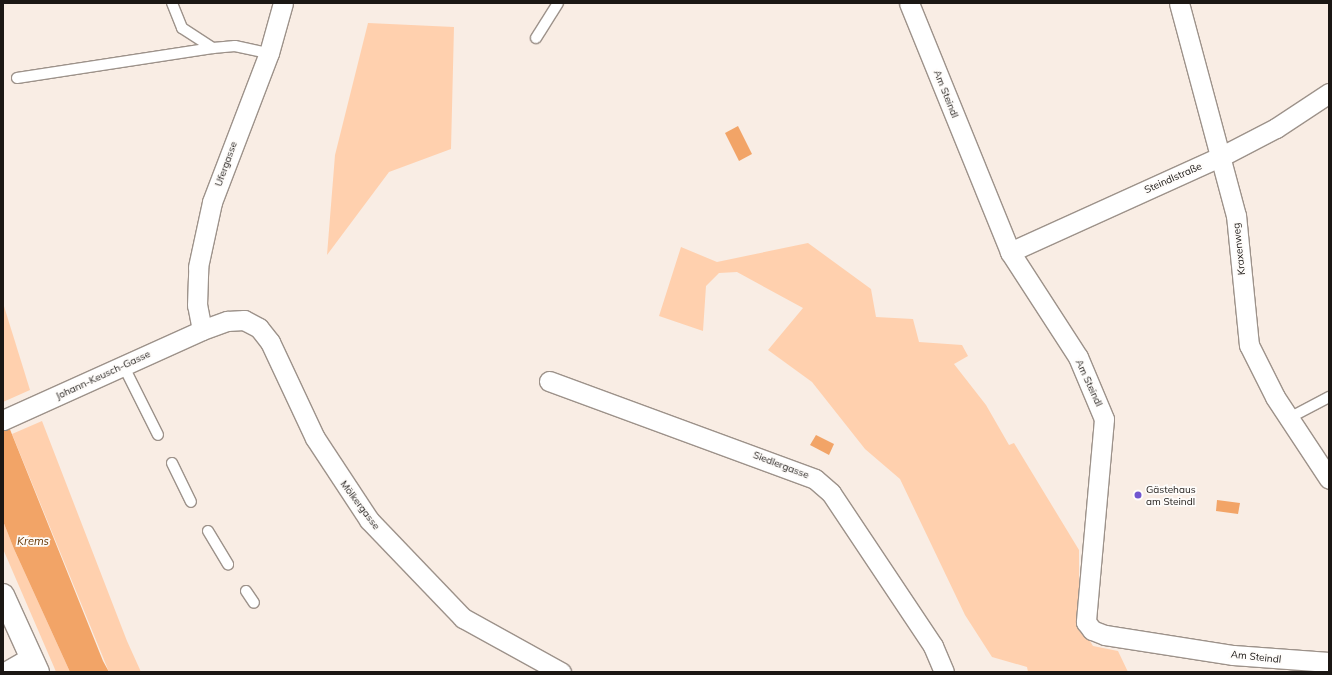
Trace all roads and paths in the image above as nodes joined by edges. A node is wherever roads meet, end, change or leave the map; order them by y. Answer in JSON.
{"nodes":[{"id":1,"x":172,"y":3,"type":"edge"},
{"id":2,"x":283,"y":3,"type":"edge"},
{"id":3,"x":558,"y":3,"type":"edge"},
{"id":4,"x":909,"y":3,"type":"edge"},
{"id":5,"x":1179,"y":3,"type":"edge"},
{"id":6,"x":536,"y":38,"type":"dead end"},
{"id":7,"x":213,"y":48,"type":"junction"},
{"id":8,"x":269,"y":53,"type":"junction"},
{"id":9,"x":18,"y":78,"type":"dead end"},
{"id":10,"x":1329,"y":93,"type":"edge"},
{"id":11,"x":1222,"y":156,"type":"junction"},
{"id":12,"x":1010,"y":252,"type":"junction"},
{"id":13,"x":202,"y":330,"type":"junction"},
{"id":14,"x":123,"y":365,"type":"junction"},
{"id":15,"x":549,"y":381,"type":"dead end"},
{"id":16,"x":1329,"y":397,"type":"edge"},
{"id":17,"x":1289,"y":418,"type":"junction"},
{"id":18,"x":3,"y":420,"type":"edge"},
{"id":19,"x":158,"y":435,"type":"dead end"},
{"id":20,"x":172,"y":463,"type":"dead end"},
{"id":21,"x":1329,"y":479,"type":"edge"},
{"id":22,"x":192,"y":502,"type":"dead end"},
{"id":23,"x":208,"y":531,"type":"dead end"},
{"id":24,"x":228,"y":564,"type":"dead end"},
{"id":25,"x":246,"y":591,"type":"dead end"},
{"id":26,"x":3,"y":595,"type":"edge"},
{"id":27,"x":254,"y":603,"type":"dead end"},
{"id":28,"x":1329,"y":662,"type":"edge"},
{"id":29,"x":35,"y":665,"type":"edge"},
{"id":30,"x":4,"y":672,"type":"edge"},
{"id":31,"x":561,"y":672,"type":"edge"},
{"id":32,"x":944,"y":672,"type":"edge"}],
"edges":[{"from":1,"to":7,"type":"lane"},
{"from":2,"to":8,"type":"street","name":"Ufergasse"},
{"from":3,"to":6,"type":"lane"},
{"from":4,"to":12,"type":"street","name":"Am Steindl"},
{"from":5,"to":11,"type":"street","name":"Kraxenweg"},
{"from":7,"to":8,"type":"lane"},
{"from":7,"to":9,"type":"lane"},
{"from":8,"to":13,"type":"street","name":"Ufergasse"},
{"from":10,"to":11,"type":"street","name":"Steindlstraße"},
{"from":11,"to":12,"type":"street","name":"Steindlstraße"},
{"from":11,"to":17,"type":"street","name":"Kraxenweg"},
{"from":12,"to":28,"type":"street","name":"Am Steindl"},
{"from":13,"to":14,"type":"street","name":"Johann-Keusch-Gasse"},
{"from":13,"to":31,"type":"street","name":"Mölkergasse"},
{"from":14,"to":18,"type":"street","name":"Johann-Keusch-Gasse"},
{"from":14,"to":19,"type":"lane"},
{"from":15,"to":32,"type":"street","name":"Siedlergasse"},
{"from":16,"to":17,"type":"lane"},
{"from":17,"to":21,"type":"street","name":"Kraxenweg"},
{"from":20,"to":22,"type":"lane"},
{"from":23,"to":24,"type":"lane"},
{"from":25,"to":27,"type":"lane"},
{"from":26,"to":29,"type":"main road"},
{"from":29,"to":30,"type":"street"}]}
